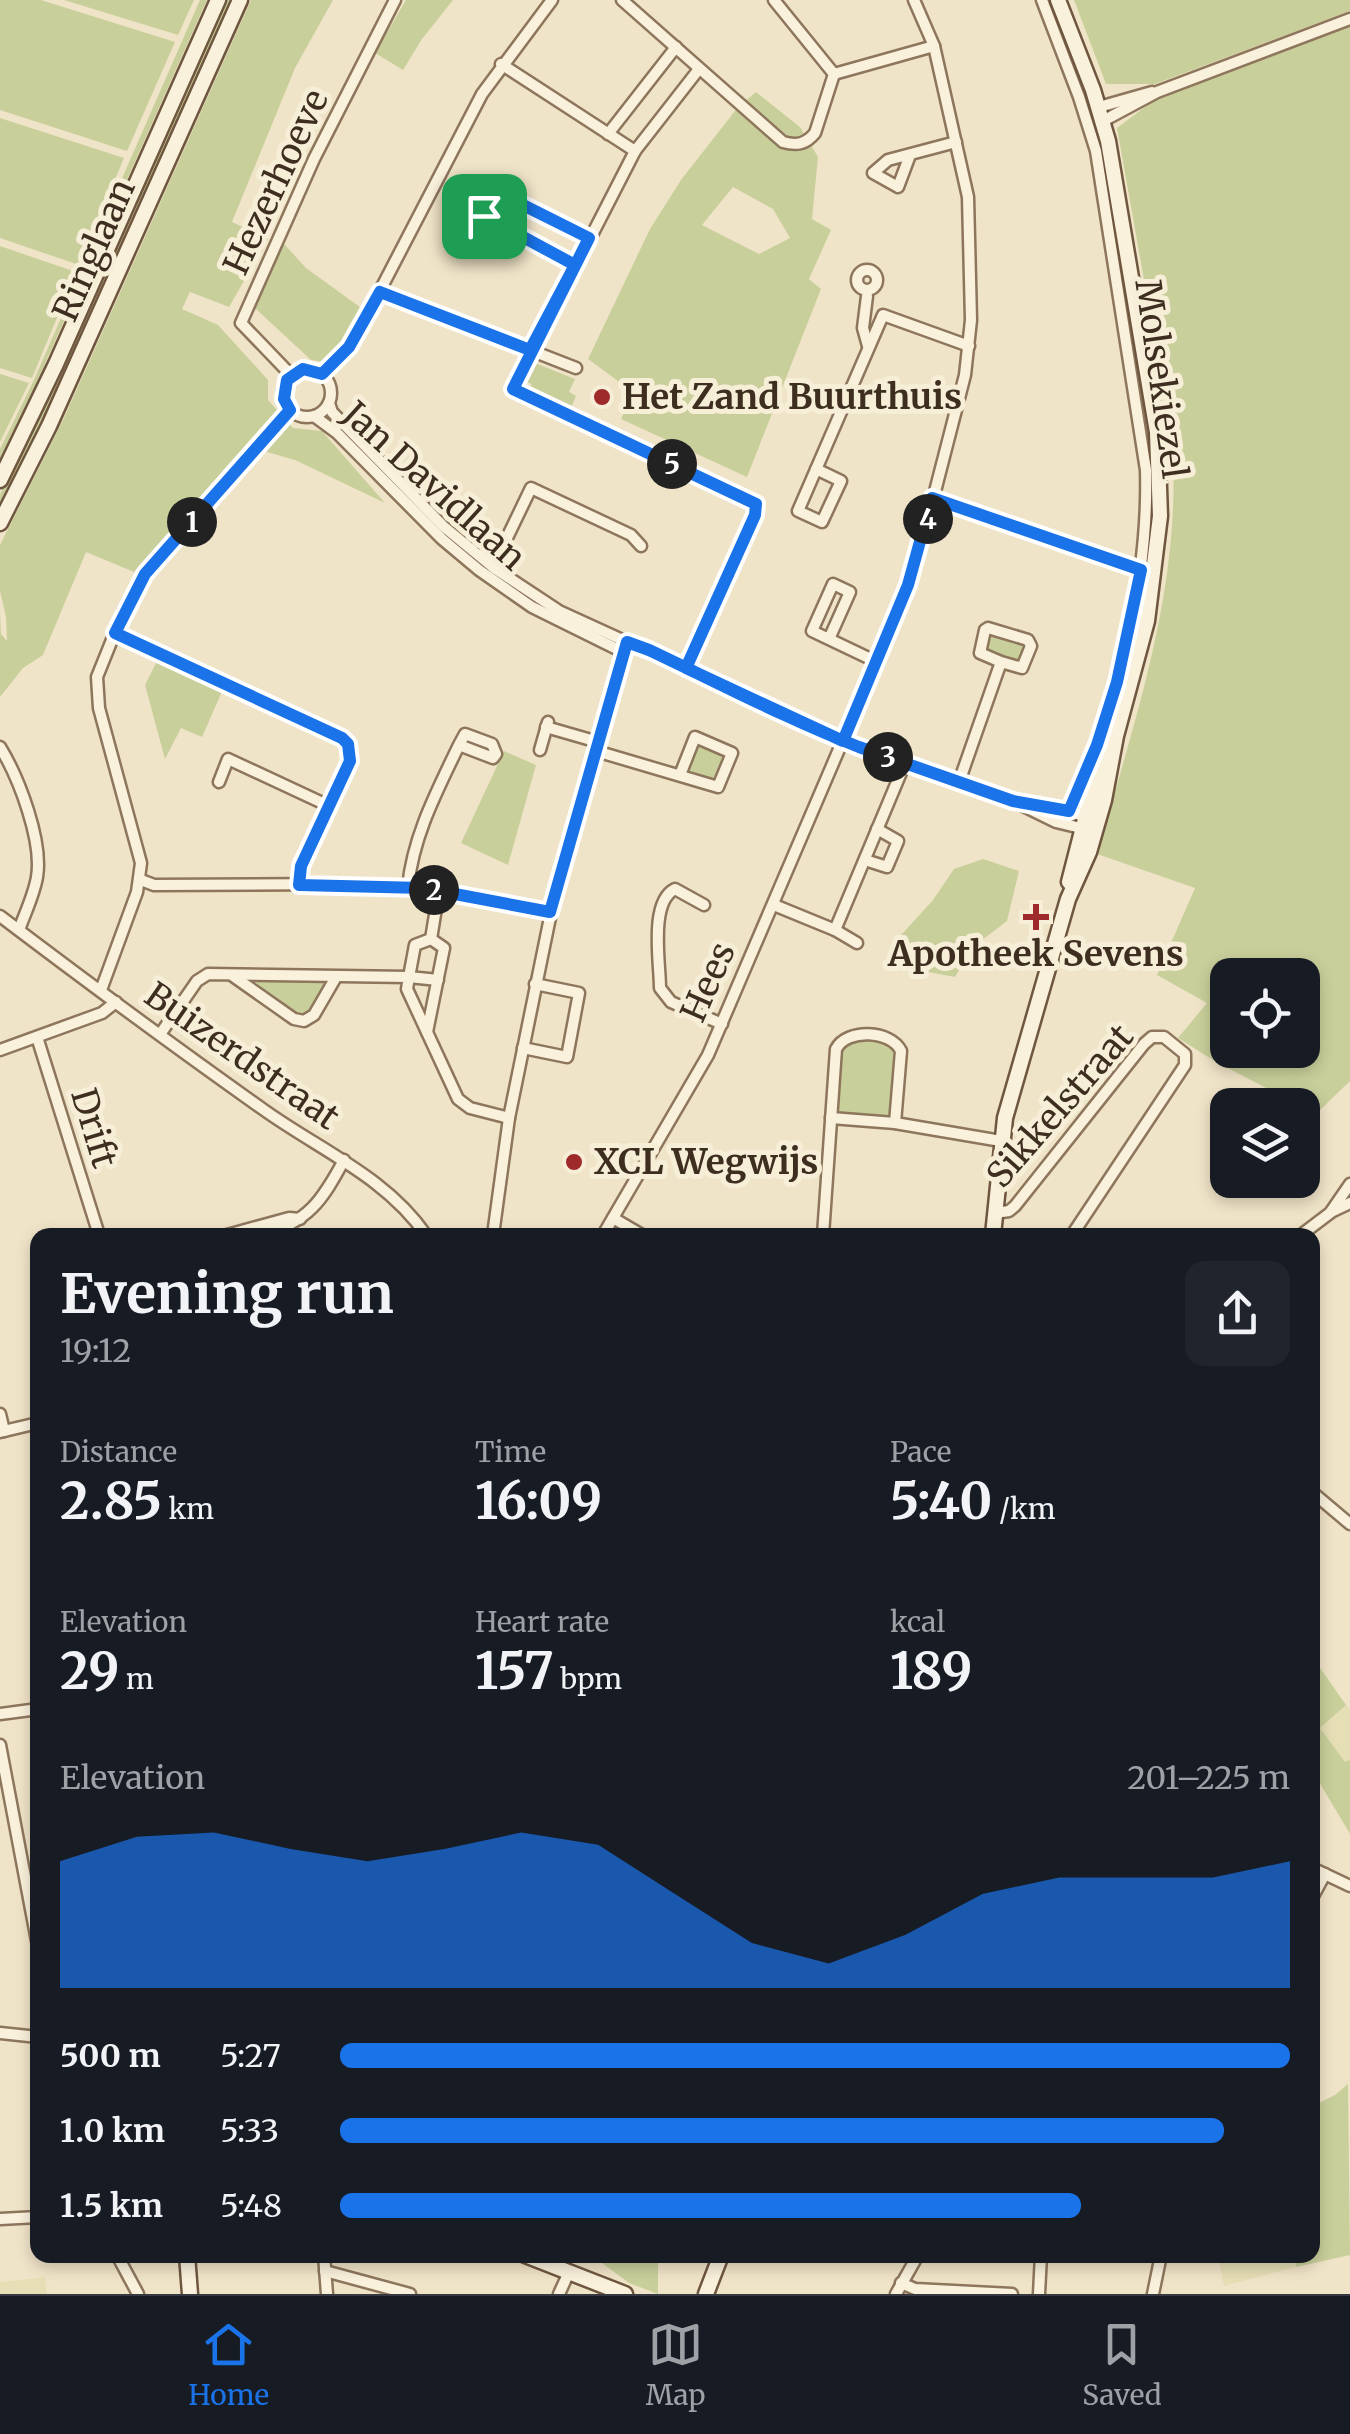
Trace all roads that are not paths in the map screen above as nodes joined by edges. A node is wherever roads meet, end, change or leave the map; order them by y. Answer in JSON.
{"nodes":[{"id":1,"x":218,"y":0,"type":"edge"},
{"id":2,"x":240,"y":0,"type":"edge"},
{"id":3,"x":395,"y":0,"type":"edge"},
{"id":4,"x":552,"y":0,"type":"edge"},
{"id":5,"x":622,"y":0,"type":"edge"},
{"id":6,"x":774,"y":0,"type":"edge"},
{"id":7,"x":914,"y":0,"type":"edge"},
{"id":8,"x":1042,"y":0,"type":"edge"},
{"id":9,"x":1058,"y":0,"type":"edge"},
{"id":10,"x":1350,"y":19,"type":"edge"},
{"id":11,"x":934,"y":46,"type":"junction"},
{"id":12,"x":676,"y":47,"type":"junction"},
{"id":13,"x":501,"y":64,"type":"junction"},
{"id":14,"x":699,"y":69,"type":"junction"},
{"id":15,"x":834,"y":74,"type":"junction"},
{"id":16,"x":1101,"y":114,"type":"junction"},
{"id":17,"x":608,"y":134,"type":"junction"},
{"id":18,"x":956,"y":142,"type":"junction"},
{"id":19,"x":635,"y":151,"type":"junction"},
{"id":20,"x":910,"y":155,"type":"dead end"},
{"id":21,"x":589,"y":238,"type":"junction"},
{"id":22,"x":575,"y":265,"type":"junction"},
{"id":23,"x":380,"y":292,"type":"junction"},
{"id":24,"x":883,"y":315,"type":"junction"},
{"id":25,"x":868,"y":346,"type":"junction"},
{"id":26,"x":969,"y":346,"type":"junction"},
{"id":27,"x":530,"y":350,"type":"junction"},
{"id":28,"x":576,"y":368,"type":"dead end"},
{"id":29,"x":322,"y":374,"type":"junction"},
{"id":30,"x":291,"y":375,"type":"junction"},
{"id":31,"x":329,"y":402,"type":"junction"},
{"id":32,"x":290,"y":410,"type":"junction"},
{"id":33,"x":314,"y":416,"type":"junction"},
{"id":34,"x":355,"y":444,"type":"junction"},
{"id":35,"x":816,"y":469,"type":"junction"},
{"id":36,"x":0,"y":480,"type":"edge"},
{"id":37,"x":408,"y":498,"type":"junction"},
{"id":38,"x":932,"y":498,"type":"junction"},
{"id":39,"x":0,"y":524,"type":"edge"},
{"id":40,"x":641,"y":546,"type":"dead end"},
{"id":41,"x":494,"y":568,"type":"junction"},
{"id":42,"x":1141,"y":570,"type":"junction"},
{"id":43,"x":557,"y":615,"type":"junction"},
{"id":44,"x":115,"y":633,"type":"junction"},
{"id":45,"x":829,"y":639,"type":"junction"},
{"id":46,"x":625,"y":647,"type":"junction"},
{"id":47,"x":877,"y":662,"type":"junction"},
{"id":48,"x":1001,"y":662,"type":"junction"},
{"id":49,"x":686,"y":668,"type":"junction"},
{"id":50,"x":843,"y":741,"type":"junction"},
{"id":51,"x":459,"y":746,"type":"dead end"},
{"id":52,"x":597,"y":746,"type":"junction"},
{"id":53,"x":0,"y":748,"type":"edge"},
{"id":54,"x":540,"y":750,"type":"dead end"},
{"id":55,"x":905,"y":763,"type":"junction"},
{"id":56,"x":680,"y":775,"type":"junction"},
{"id":57,"x":219,"y":782,"type":"dead end"},
{"id":58,"x":959,"y":782,"type":"junction"},
{"id":59,"x":1013,"y":801,"type":"junction"},
{"id":60,"x":329,"y":806,"type":"junction"},
{"id":61,"x":1069,"y":811,"type":"junction"},
{"id":62,"x":1087,"y":824,"type":"junction"},
{"id":63,"x":1064,"y":825,"type":"junction"},
{"id":64,"x":878,"y":829,"type":"junction"},
{"id":65,"x":864,"y":860,"type":"junction"},
{"id":66,"x":141,"y":880,"type":"junction"},
{"id":67,"x":299,"y":885,"type":"junction"},
{"id":68,"x":408,"y":887,"type":"junction"},
{"id":69,"x":439,"y":890,"type":"junction"},
{"id":70,"x":774,"y":905,"type":"junction"},
{"id":71,"x":704,"y":906,"type":"dead end"},
{"id":72,"x":550,"y":912,"type":"junction"},
{"id":73,"x":0,"y":916,"type":"edge"},
{"id":74,"x":18,"y":930,"type":"junction"},
{"id":75,"x":835,"y":930,"type":"junction"},
{"id":76,"x":431,"y":939,"type":"junction"},
{"id":77,"x":857,"y":943,"type":"dead end"},
{"id":78,"x":232,"y":976,"type":"junction"},
{"id":79,"x":336,"y":977,"type":"junction"},
{"id":80,"x":409,"y":977,"type":"junction"},
{"id":81,"x":438,"y":980,"type":"junction"},
{"id":82,"x":535,"y":984,"type":"junction"},
{"id":83,"x":101,"y":990,"type":"junction"},
{"id":84,"x":116,"y":1002,"type":"junction"},
{"id":85,"x":722,"y":1024,"type":"junction"},
{"id":86,"x":160,"y":1033,"type":"junction"},
{"id":87,"x":427,"y":1033,"type":"junction"},
{"id":88,"x":37,"y":1036,"type":"junction"},
{"id":89,"x":523,"y":1048,"type":"junction"},
{"id":90,"x":0,"y":1050,"type":"edge"},
{"id":91,"x":509,"y":1118,"type":"junction"},
{"id":92,"x":831,"y":1118,"type":"junction"},
{"id":93,"x":895,"y":1123,"type":"junction"},
{"id":94,"x":1001,"y":1141,"type":"junction"},
{"id":95,"x":344,"y":1160,"type":"junction"},
{"id":96,"x":1350,"y":1184,"type":"edge"},
{"id":97,"x":1350,"y":1203,"type":"edge"},
{"id":98,"x":994,"y":1213,"type":"junction"},
{"id":99,"x":1330,"y":1213,"type":"junction"},
{"id":100,"x":300,"y":1218,"type":"junction"},
{"id":101,"x":613,"y":1218,"type":"junction"},
{"id":102,"x":97,"y":1228,"type":"edge"},
{"id":103,"x":253,"y":1228,"type":"edge"},
{"id":104,"x":287,"y":1228,"type":"edge"},
{"id":105,"x":420,"y":1228,"type":"edge"},
{"id":106,"x":494,"y":1228,"type":"edge"},
{"id":107,"x":607,"y":1228,"type":"edge"},
{"id":108,"x":630,"y":1228,"type":"edge"},
{"id":109,"x":823,"y":1228,"type":"edge"},
{"id":110,"x":993,"y":1228,"type":"edge"},
{"id":111,"x":1077,"y":1228,"type":"edge"},
{"id":112,"x":1310,"y":1228,"type":"edge"},
{"id":113,"x":0,"y":1414,"type":"edge"},
{"id":114,"x":30,"y":1425,"type":"edge"},
{"id":115,"x":2,"y":1432,"type":"edge"},
{"id":116,"x":1320,"y":1499,"type":"edge"},
{"id":117,"x":1350,"y":1524,"type":"edge"},
{"id":118,"x":30,"y":1710,"type":"edge"},
{"id":119,"x":0,"y":1714,"type":"edge"},
{"id":120,"x":0,"y":1744,"type":"edge"},
{"id":121,"x":1320,"y":1872,"type":"edge"},
{"id":122,"x":1325,"y":1874,"type":"junction"},
{"id":123,"x":1320,"y":1883,"type":"edge"},
{"id":124,"x":1350,"y":1886,"type":"edge"},
{"id":125,"x":30,"y":1903,"type":"edge"},
{"id":126,"x":0,"y":2033,"type":"edge"},
{"id":127,"x":30,"y":2036,"type":"edge"},
{"id":128,"x":30,"y":2217,"type":"edge"},
{"id":129,"x":0,"y":2218,"type":"edge"},
{"id":130,"x":121,"y":2263,"type":"edge"},
{"id":131,"x":188,"y":2263,"type":"edge"},
{"id":132,"x":325,"y":2263,"type":"edge"},
{"id":133,"x":718,"y":2263,"type":"edge"},
{"id":134,"x":913,"y":2263,"type":"edge"},
{"id":135,"x":1041,"y":2263,"type":"edge"},
{"id":136,"x":1159,"y":2263,"type":"edge"},
{"id":137,"x":564,"y":2265,"type":"edge"},
{"id":138,"x":325,"y":2270,"type":"junction"},
{"id":139,"x":898,"y":2289,"type":"edge"},
{"id":140,"x":138,"y":2294,"type":"edge"},
{"id":141,"x":190,"y":2294,"type":"edge"},
{"id":142,"x":327,"y":2294,"type":"edge"},
{"id":143,"x":410,"y":2294,"type":"edge"},
{"id":144,"x":560,"y":2294,"type":"edge"},
{"id":145,"x":625,"y":2294,"type":"edge"},
{"id":146,"x":706,"y":2294,"type":"edge"},
{"id":147,"x":1012,"y":2294,"type":"edge"},
{"id":148,"x":1039,"y":2294,"type":"edge"},
{"id":149,"x":1153,"y":2294,"type":"edge"}],
"edges":[{"from":1,"to":36,"type":"main road","name":"Ringlaan"},
{"from":2,"to":39,"type":"main road","name":"Ringlaan"},
{"from":3,"to":30,"type":"street","name":"Hezerhoeve"},
{"from":4,"to":13,"type":"street"},
{"from":5,"to":12,"type":"street"},
{"from":6,"to":15,"type":"street"},
{"from":7,"to":11,"type":"street","name":"Hees"},
{"from":8,"to":42,"type":"street","name":"Molsekiezel"},
{"from":9,"to":16,"type":"main road","name":"Molsekiezel"},
{"from":10,"to":16,"type":"street"},
{"from":11,"to":15,"type":"street"},
{"from":11,"to":18,"type":"street","name":"Hees"},
{"from":12,"to":14,"type":"street"},
{"from":12,"to":17,"type":"street"},
{"from":13,"to":17,"type":"street"},
{"from":13,"to":23,"type":"street"},
{"from":14,"to":15,"type":"street"},
{"from":14,"to":19,"type":"street"},
{"from":16,"to":62,"type":"main road","name":"Molsekiezel"},
{"from":17,"to":19,"type":"street"},
{"from":18,"to":20,"type":"street"},
{"from":18,"to":26,"type":"street","name":"Hees"},
{"from":19,"to":21,"type":"street"},
{"from":21,"to":22,"type":"street"},
{"from":21,"to":22,"type":"street"},
{"from":22,"to":27,"type":"street"},
{"from":23,"to":27,"type":"street"},
{"from":23,"to":29,"type":"street"},
{"from":24,"to":25,"type":"street"},
{"from":24,"to":25,"type":"street"},
{"from":24,"to":26,"type":"street"},
{"from":25,"to":35,"type":"street"},
{"from":26,"to":38,"type":"street","name":"Hees"},
{"from":27,"to":28,"type":"street"},
{"from":27,"to":49,"type":"street"},
{"from":29,"to":30,"type":"street"},
{"from":29,"to":31,"type":"street"},
{"from":30,"to":32,"type":"street"},
{"from":31,"to":33,"type":"street"},
{"from":31,"to":34,"type":"street","name":"Jan Davidlaan"},
{"from":32,"to":33,"type":"street"},
{"from":32,"to":44,"type":"street"},
{"from":33,"to":34,"type":"street","name":"Jan Davidlaan"},
{"from":34,"to":37,"type":"street","name":"Jan Davidlaan"},
{"from":35,"to":35,"type":"street"},
{"from":37,"to":41,"type":"street","name":"Jan Davidlaan"},
{"from":37,"to":43,"type":"street","name":"Jan Davidlaan"},
{"from":38,"to":42,"type":"street"},
{"from":38,"to":47,"type":"street","name":"Hees"},
{"from":40,"to":41,"type":"street","name":"Jan Davidlaan"},
{"from":41,"to":43,"type":"street","name":"Jan Davidlaan"},
{"from":42,"to":61,"type":"street","name":"Molsekiezel"},
{"from":43,"to":46,"type":"street","name":"Jan Davidlaan"},
{"from":44,"to":60,"type":"street"},
{"from":44,"to":66,"type":"street"},
{"from":45,"to":45,"type":"street"},
{"from":45,"to":47,"type":"street"},
{"from":46,"to":49,"type":"street","name":"Jan Davidlaan"},
{"from":46,"to":52,"type":"street"},
{"from":47,"to":50,"type":"street","name":"Hees"},
{"from":48,"to":48,"type":"street"},
{"from":48,"to":58,"type":"street"},
{"from":49,"to":50,"type":"street","name":"Jan Davidlaan"},
{"from":50,"to":55,"type":"street","name":"Jan Davidlaan"},
{"from":50,"to":70,"type":"street","name":"Hees"},
{"from":51,"to":68,"type":"street"},
{"from":52,"to":54,"type":"street"},
{"from":52,"to":56,"type":"street"},
{"from":52,"to":72,"type":"street"},
{"from":53,"to":74,"type":"street"},
{"from":55,"to":58,"type":"street","name":"Jan Davidlaan"},
{"from":55,"to":64,"type":"street"},
{"from":56,"to":56,"type":"street"},
{"from":57,"to":60,"type":"street"},
{"from":58,"to":59,"type":"street","name":"Jan Davidlaan"},
{"from":59,"to":61,"type":"street"},
{"from":59,"to":63,"type":"street"},
{"from":60,"to":67,"type":"street"},
{"from":61,"to":62,"type":"street"},
{"from":61,"to":63,"type":"street","name":"Molsekiezel"},
{"from":62,"to":63,"type":"street"},
{"from":62,"to":94,"type":"main road","name":"Molsekiezel"},
{"from":64,"to":65,"type":"street"},
{"from":64,"to":65,"type":"street"},
{"from":65,"to":75,"type":"street"},
{"from":66,"to":67,"type":"street"},
{"from":66,"to":83,"type":"street"},
{"from":67,"to":68,"type":"street"},
{"from":68,"to":69,"type":"street"},
{"from":69,"to":72,"type":"street"},
{"from":69,"to":76,"type":"street"},
{"from":70,"to":75,"type":"street"},
{"from":70,"to":85,"type":"street","name":"Hees"},
{"from":71,"to":85,"type":"street"},
{"from":72,"to":82,"type":"street"},
{"from":73,"to":74,"type":"street","name":"Buizerdstraat"},
{"from":74,"to":83,"type":"street","name":"Buizerdstraat"},
{"from":75,"to":77,"type":"street"},
{"from":76,"to":80,"type":"street"},
{"from":76,"to":81,"type":"street"},
{"from":78,"to":79,"type":"street"},
{"from":78,"to":79,"type":"street"},
{"from":78,"to":86,"type":"street"},
{"from":79,"to":80,"type":"street"},
{"from":80,"to":81,"type":"street"},
{"from":80,"to":87,"type":"street"},
{"from":81,"to":87,"type":"street"},
{"from":82,"to":89,"type":"street"},
{"from":82,"to":89,"type":"street"},
{"from":83,"to":84,"type":"street","name":"Buizerdstraat"},
{"from":84,"to":86,"type":"street","name":"Buizerdstraat"},
{"from":84,"to":88,"type":"street"},
{"from":85,"to":101,"type":"street","name":"Hees"},
{"from":86,"to":95,"type":"street","name":"Buizerdstraat"},
{"from":87,"to":91,"type":"street"},
{"from":88,"to":90,"type":"street"},
{"from":88,"to":102,"type":"street","name":"Drift"},
{"from":89,"to":91,"type":"street"},
{"from":91,"to":106,"type":"street"},
{"from":92,"to":93,"type":"street"},
{"from":92,"to":93,"type":"street"},
{"from":92,"to":109,"type":"street"},
{"from":93,"to":94,"type":"street"},
{"from":94,"to":98,"type":"main road","name":"Molsekiezel"},
{"from":95,"to":100,"type":"street"},
{"from":95,"to":105,"type":"street","name":"Buizerdstraat"},
{"from":96,"to":99,"type":"street"},
{"from":97,"to":99,"type":"street"},
{"from":98,"to":110,"type":"main road","name":"Molsekiezel"},
{"from":98,"to":111,"type":"street","name":"Sikkelstraat"},
{"from":99,"to":112,"type":"street"},
{"from":100,"to":103,"type":"street"},
{"from":100,"to":104,"type":"street"},
{"from":101,"to":107,"type":"street","name":"Hees"},
{"from":101,"to":108,"type":"street"},
{"from":113,"to":115,"type":"street"},
{"from":114,"to":115,"type":"street"},
{"from":116,"to":117,"type":"street"},
{"from":118,"to":119,"type":"street"},
{"from":120,"to":125,"type":"street"},
{"from":121,"to":122,"type":"street"},
{"from":122,"to":123,"type":"street"},
{"from":122,"to":124,"type":"street"},
{"from":126,"to":127,"type":"street"},
{"from":128,"to":129,"type":"street"},
{"from":130,"to":140,"type":"street"},
{"from":131,"to":141,"type":"main road"},
{"from":132,"to":138,"type":"street"},
{"from":133,"to":146,"type":"main road"},
{"from":134,"to":139,"type":"street"},
{"from":135,"to":148,"type":"street"},
{"from":136,"to":149,"type":"street"},
{"from":137,"to":144,"type":"street"},
{"from":137,"to":145,"type":"main road"},
{"from":138,"to":142,"type":"street"},
{"from":138,"to":143,"type":"street"},
{"from":139,"to":147,"type":"street"}]}
